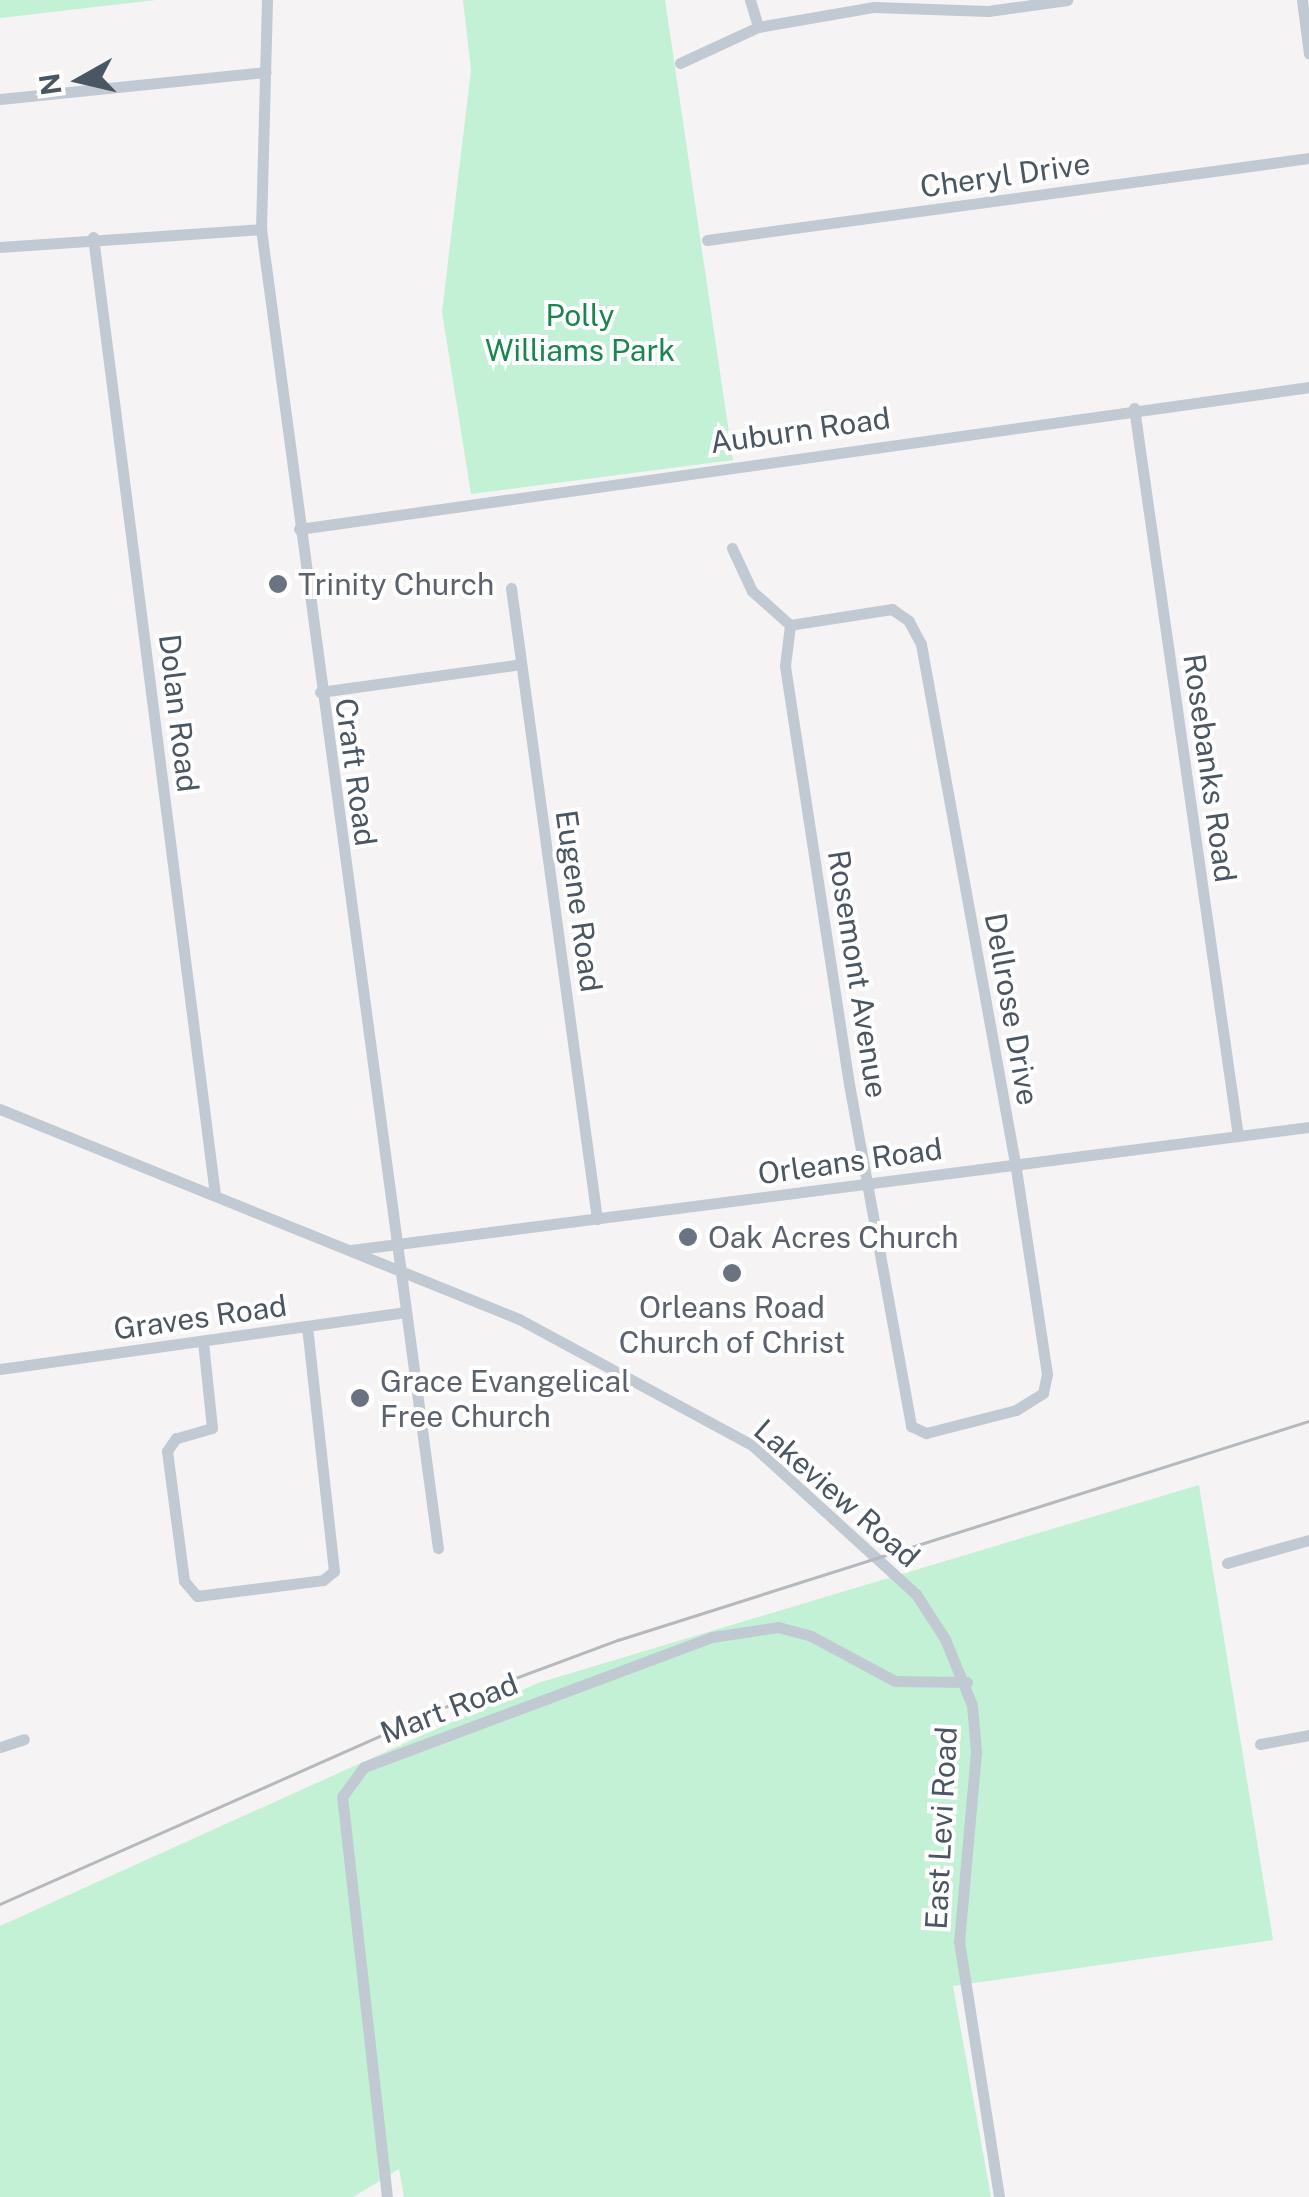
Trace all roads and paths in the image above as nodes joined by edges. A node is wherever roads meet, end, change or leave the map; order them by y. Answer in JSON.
{"nodes":[{"id":1,"x":267,"y":0,"type":"edge"},
{"id":2,"x":750,"y":0,"type":"edge"},
{"id":3,"x":1067,"y":0,"type":"edge"},
{"id":4,"x":1302,"y":0,"type":"edge"},
{"id":5,"x":934,"y":5,"type":"edge"},
{"id":6,"x":758,"y":27,"type":"junction"},
{"id":7,"x":1309,"y":54,"type":"edge"},
{"id":8,"x":680,"y":63,"type":"dead end"},
{"id":9,"x":266,"y":72,"type":"junction"},
{"id":10,"x":0,"y":100,"type":"edge"},
{"id":11,"x":1309,"y":158,"type":"edge"},
{"id":12,"x":260,"y":228,"type":"junction"},
{"id":13,"x":93,"y":238,"type":"junction"},
{"id":14,"x":707,"y":240,"type":"dead end"},
{"id":15,"x":0,"y":248,"type":"edge"},
{"id":16,"x":1309,"y":387,"type":"edge"},
{"id":17,"x":1134,"y":408,"type":"junction"},
{"id":18,"x":299,"y":529,"type":"junction"},
{"id":19,"x":732,"y":548,"type":"dead end"},
{"id":20,"x":510,"y":588,"type":"dead end"},
{"id":21,"x":790,"y":625,"type":"junction"},
{"id":22,"x":521,"y":664,"type":"junction"},
{"id":23,"x":320,"y":692,"type":"junction"},
{"id":24,"x":0,"y":1109,"type":"edge"},
{"id":25,"x":1309,"y":1126,"type":"edge"},
{"id":26,"x":1238,"y":1136,"type":"junction"},
{"id":27,"x":1015,"y":1163,"type":"junction"},
{"id":28,"x":870,"y":1186,"type":"junction"},
{"id":29,"x":215,"y":1194,"type":"junction"},
{"id":30,"x":597,"y":1220,"type":"junction"},
{"id":31,"x":398,"y":1243,"type":"junction"},
{"id":32,"x":346,"y":1251,"type":"junction"},
{"id":33,"x":402,"y":1275,"type":"junction"},
{"id":34,"x":406,"y":1312,"type":"junction"},
{"id":35,"x":307,"y":1328,"type":"junction"},
{"id":36,"x":203,"y":1342,"type":"junction"},
{"id":37,"x":0,"y":1369,"type":"edge"},
{"id":38,"x":911,"y":1426,"type":"joint"},
{"id":39,"x":1309,"y":1540,"type":"edge"},
{"id":40,"x":438,"y":1548,"type":"dead end"},
{"id":41,"x":1227,"y":1563,"type":"dead end"},
{"id":42,"x":916,"y":1594,"type":"joint"},
{"id":43,"x":967,"y":1682,"type":"junction"},
{"id":44,"x":1309,"y":1735,"type":"edge"},
{"id":45,"x":24,"y":1739,"type":"dead end"},
{"id":46,"x":1260,"y":1744,"type":"dead end"},
{"id":47,"x":0,"y":1747,"type":"edge"},
{"id":48,"x":387,"y":2197,"type":"edge"},
{"id":49,"x":999,"y":2197,"type":"edge"}],
"edges":[{"from":1,"to":9,"type":"street","name":"Craft Road"},
{"from":2,"to":6,"type":"street"},
{"from":3,"to":5,"type":"street"},
{"from":4,"to":7,"type":"street"},
{"from":5,"to":6,"type":"street"},
{"from":6,"to":8,"type":"street"},
{"from":9,"to":10,"type":"street"},
{"from":9,"to":12,"type":"street","name":"Craft Road"},
{"from":11,"to":14,"type":"street","name":"Cheryl Drive"},
{"from":12,"to":13,"type":"street"},
{"from":12,"to":18,"type":"street","name":"Craft Road"},
{"from":13,"to":15,"type":"street"},
{"from":13,"to":29,"type":"street","name":"Dolan Road"},
{"from":16,"to":17,"type":"street","name":"Auburn Road"},
{"from":17,"to":18,"type":"street","name":"Auburn Road"},
{"from":17,"to":26,"type":"street","name":"Rosebanks Road"},
{"from":18,"to":23,"type":"street","name":"Craft Road"},
{"from":19,"to":21,"type":"street"},
{"from":20,"to":22,"type":"street","name":"Eugene Road"},
{"from":21,"to":27,"type":"street","name":"Dellrose Drive"},
{"from":21,"to":28,"type":"street","name":"Rosemont Avenue"},
{"from":22,"to":23,"type":"street"},
{"from":22,"to":30,"type":"street","name":"Eugene Road"},
{"from":23,"to":31,"type":"street","name":"Craft Road"},
{"from":24,"to":29,"type":"street","name":"Lakeview Road"},
{"from":25,"to":26,"type":"street","name":"Orleans Road"},
{"from":26,"to":27,"type":"street","name":"Orleans Road"},
{"from":27,"to":28,"type":"street","name":"Orleans Road"},
{"from":27,"to":38,"type":"street","name":"Dellrose Drive"},
{"from":28,"to":30,"type":"street","name":"Orleans Road"},
{"from":28,"to":38,"type":"street","name":"Rosemont Avenue"},
{"from":29,"to":32,"type":"street","name":"Lakeview Road"},
{"from":30,"to":31,"type":"street","name":"Orleans Road"},
{"from":31,"to":32,"type":"street"},
{"from":31,"to":33,"type":"street","name":"Craft Road"},
{"from":32,"to":33,"type":"street","name":"Lakeview Road"},
{"from":33,"to":34,"type":"street","name":"Craft Road"},
{"from":33,"to":42,"type":"street","name":"Lakeview Road"},
{"from":34,"to":35,"type":"street","name":"Graves Road"},
{"from":34,"to":40,"type":"street","name":"Craft Road"},
{"from":35,"to":36,"type":"street","name":"Graves Road"},
{"from":35,"to":36,"type":"street"},
{"from":36,"to":37,"type":"street","name":"Graves Road"},
{"from":39,"to":41,"type":"street"},
{"from":42,"to":43,"type":"street","name":"East Levi Road"},
{"from":43,"to":48,"type":"street","name":"Mart Road"},
{"from":43,"to":49,"type":"street","name":"East Levi Road"},
{"from":44,"to":46,"type":"street"},
{"from":45,"to":47,"type":"street"}]}
